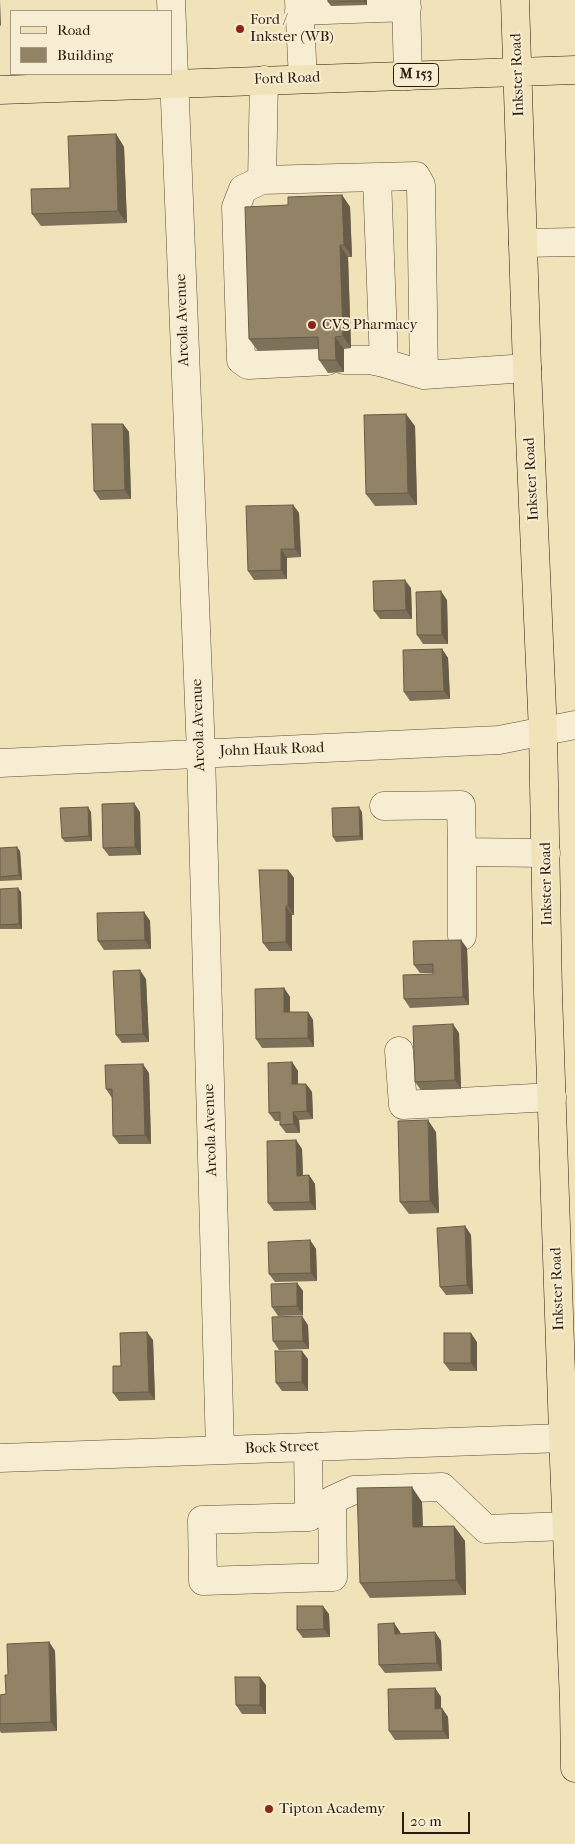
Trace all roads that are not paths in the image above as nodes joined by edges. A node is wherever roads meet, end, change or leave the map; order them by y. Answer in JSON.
{"nodes":[{"id":1,"x":172,"y":0,"type":"edge"},
{"id":2,"x":515,"y":0,"type":"edge"},
{"id":3,"x":407,"y":3,"type":"edge"},
{"id":4,"x":299,"y":5,"type":"edge"},
{"id":5,"x":575,"y":70,"type":"edge"},
{"id":6,"x":518,"y":72,"type":"junction"},
{"id":7,"x":408,"y":76,"type":"junction"},
{"id":8,"x":303,"y":79,"type":"junction"},
{"id":9,"x":264,"y":80,"type":"junction"},
{"id":10,"x":174,"y":83,"type":"junction"},
{"id":11,"x":0,"y":90,"type":"edge"},
{"id":12,"x":377,"y":178,"type":"junction"},
{"id":13,"x":262,"y":180,"type":"junction"},
{"id":14,"x":575,"y":242,"type":"edge"},
{"id":15,"x":523,"y":243,"type":"junction"},
{"id":16,"x":384,"y":363,"type":"junction"},
{"id":17,"x":527,"y":368,"type":"junction"},
{"id":18,"x":424,"y":375,"type":"junction"},
{"id":19,"x":575,"y":725,"type":"edge"},
{"id":20,"x":544,"y":732,"type":"junction"},
{"id":21,"x":201,"y":753,"type":"junction"},
{"id":22,"x":0,"y":763,"type":"edge"},
{"id":23,"x":384,"y":806,"type":"dead end"},
{"id":24,"x":462,"y":852,"type":"junction"},
{"id":25,"x":546,"y":853,"type":"junction"},
{"id":26,"x":462,"y":936,"type":"dead end"},
{"id":27,"x":399,"y":1051,"type":"dead end"},
{"id":28,"x":552,"y":1097,"type":"junction"},
{"id":29,"x":563,"y":1438,"type":"junction"},
{"id":30,"x":308,"y":1447,"type":"junction"},
{"id":31,"x":220,"y":1450,"type":"junction"},
{"id":32,"x":0,"y":1458,"type":"edge"},
{"id":33,"x":321,"y":1517,"type":"junction"},
{"id":34,"x":567,"y":1526,"type":"junction"},
{"id":35,"x":575,"y":1761,"type":"edge"},
{"id":36,"x":575,"y":1768,"type":"edge"}],
"edges":[{"from":1,"to":10,"type":"street","name":"Arcola Avenue"},
{"from":2,"to":6,"type":"main road","name":"Inkster Road"},
{"from":3,"to":4,"type":"street"},
{"from":3,"to":7,"type":"street"},
{"from":4,"to":8,"type":"street"},
{"from":5,"to":6,"type":"main road","name":"Ford Road","number":"M 153"},
{"from":6,"to":7,"type":"main road","name":"Ford Road","number":"M 153"},
{"from":6,"to":15,"type":"main road","name":"Inkster Road"},
{"from":7,"to":8,"type":"main road","name":"Ford Road","number":"M 153"},
{"from":8,"to":9,"type":"main road","name":"Ford Road","number":"M 153"},
{"from":9,"to":10,"type":"main road","name":"Ford Road","number":"M 153"},
{"from":9,"to":13,"type":"street"},
{"from":10,"to":11,"type":"main road","name":"Ford Road","number":"M 153"},
{"from":10,"to":21,"type":"street","name":"Arcola Avenue"},
{"from":12,"to":13,"type":"street"},
{"from":12,"to":16,"type":"street"},
{"from":12,"to":18,"type":"street"},
{"from":13,"to":16,"type":"street"},
{"from":14,"to":15,"type":"street"},
{"from":15,"to":17,"type":"main road","name":"Inkster Road"},
{"from":16,"to":18,"type":"street"},
{"from":17,"to":18,"type":"street"},
{"from":17,"to":20,"type":"main road","name":"Inkster Road"},
{"from":19,"to":20,"type":"street","name":"John Hauk Road"},
{"from":20,"to":21,"type":"street","name":"John Hauk Road"},
{"from":20,"to":25,"type":"main road","name":"Inkster Road"},
{"from":21,"to":22,"type":"street","name":"John Hauk Road"},
{"from":21,"to":31,"type":"street","name":"Arcola Avenue"},
{"from":23,"to":24,"type":"street"},
{"from":24,"to":25,"type":"street"},
{"from":24,"to":26,"type":"street"},
{"from":25,"to":28,"type":"main road","name":"Inkster Road"},
{"from":27,"to":28,"type":"street"},
{"from":28,"to":29,"type":"main road","name":"Inkster Road"},
{"from":29,"to":30,"type":"street","name":"Bock Street"},
{"from":29,"to":34,"type":"main road","name":"Inkster Road"},
{"from":30,"to":31,"type":"street","name":"Bock Street"},
{"from":30,"to":33,"type":"street"},
{"from":31,"to":32,"type":"street","name":"Bock Street"},
{"from":33,"to":33,"type":"street"},
{"from":33,"to":34,"type":"street"},
{"from":34,"to":35,"type":"main road","name":"Inkster Road"},
{"from":35,"to":36,"type":"main road","name":"Inkster Road"}]}
